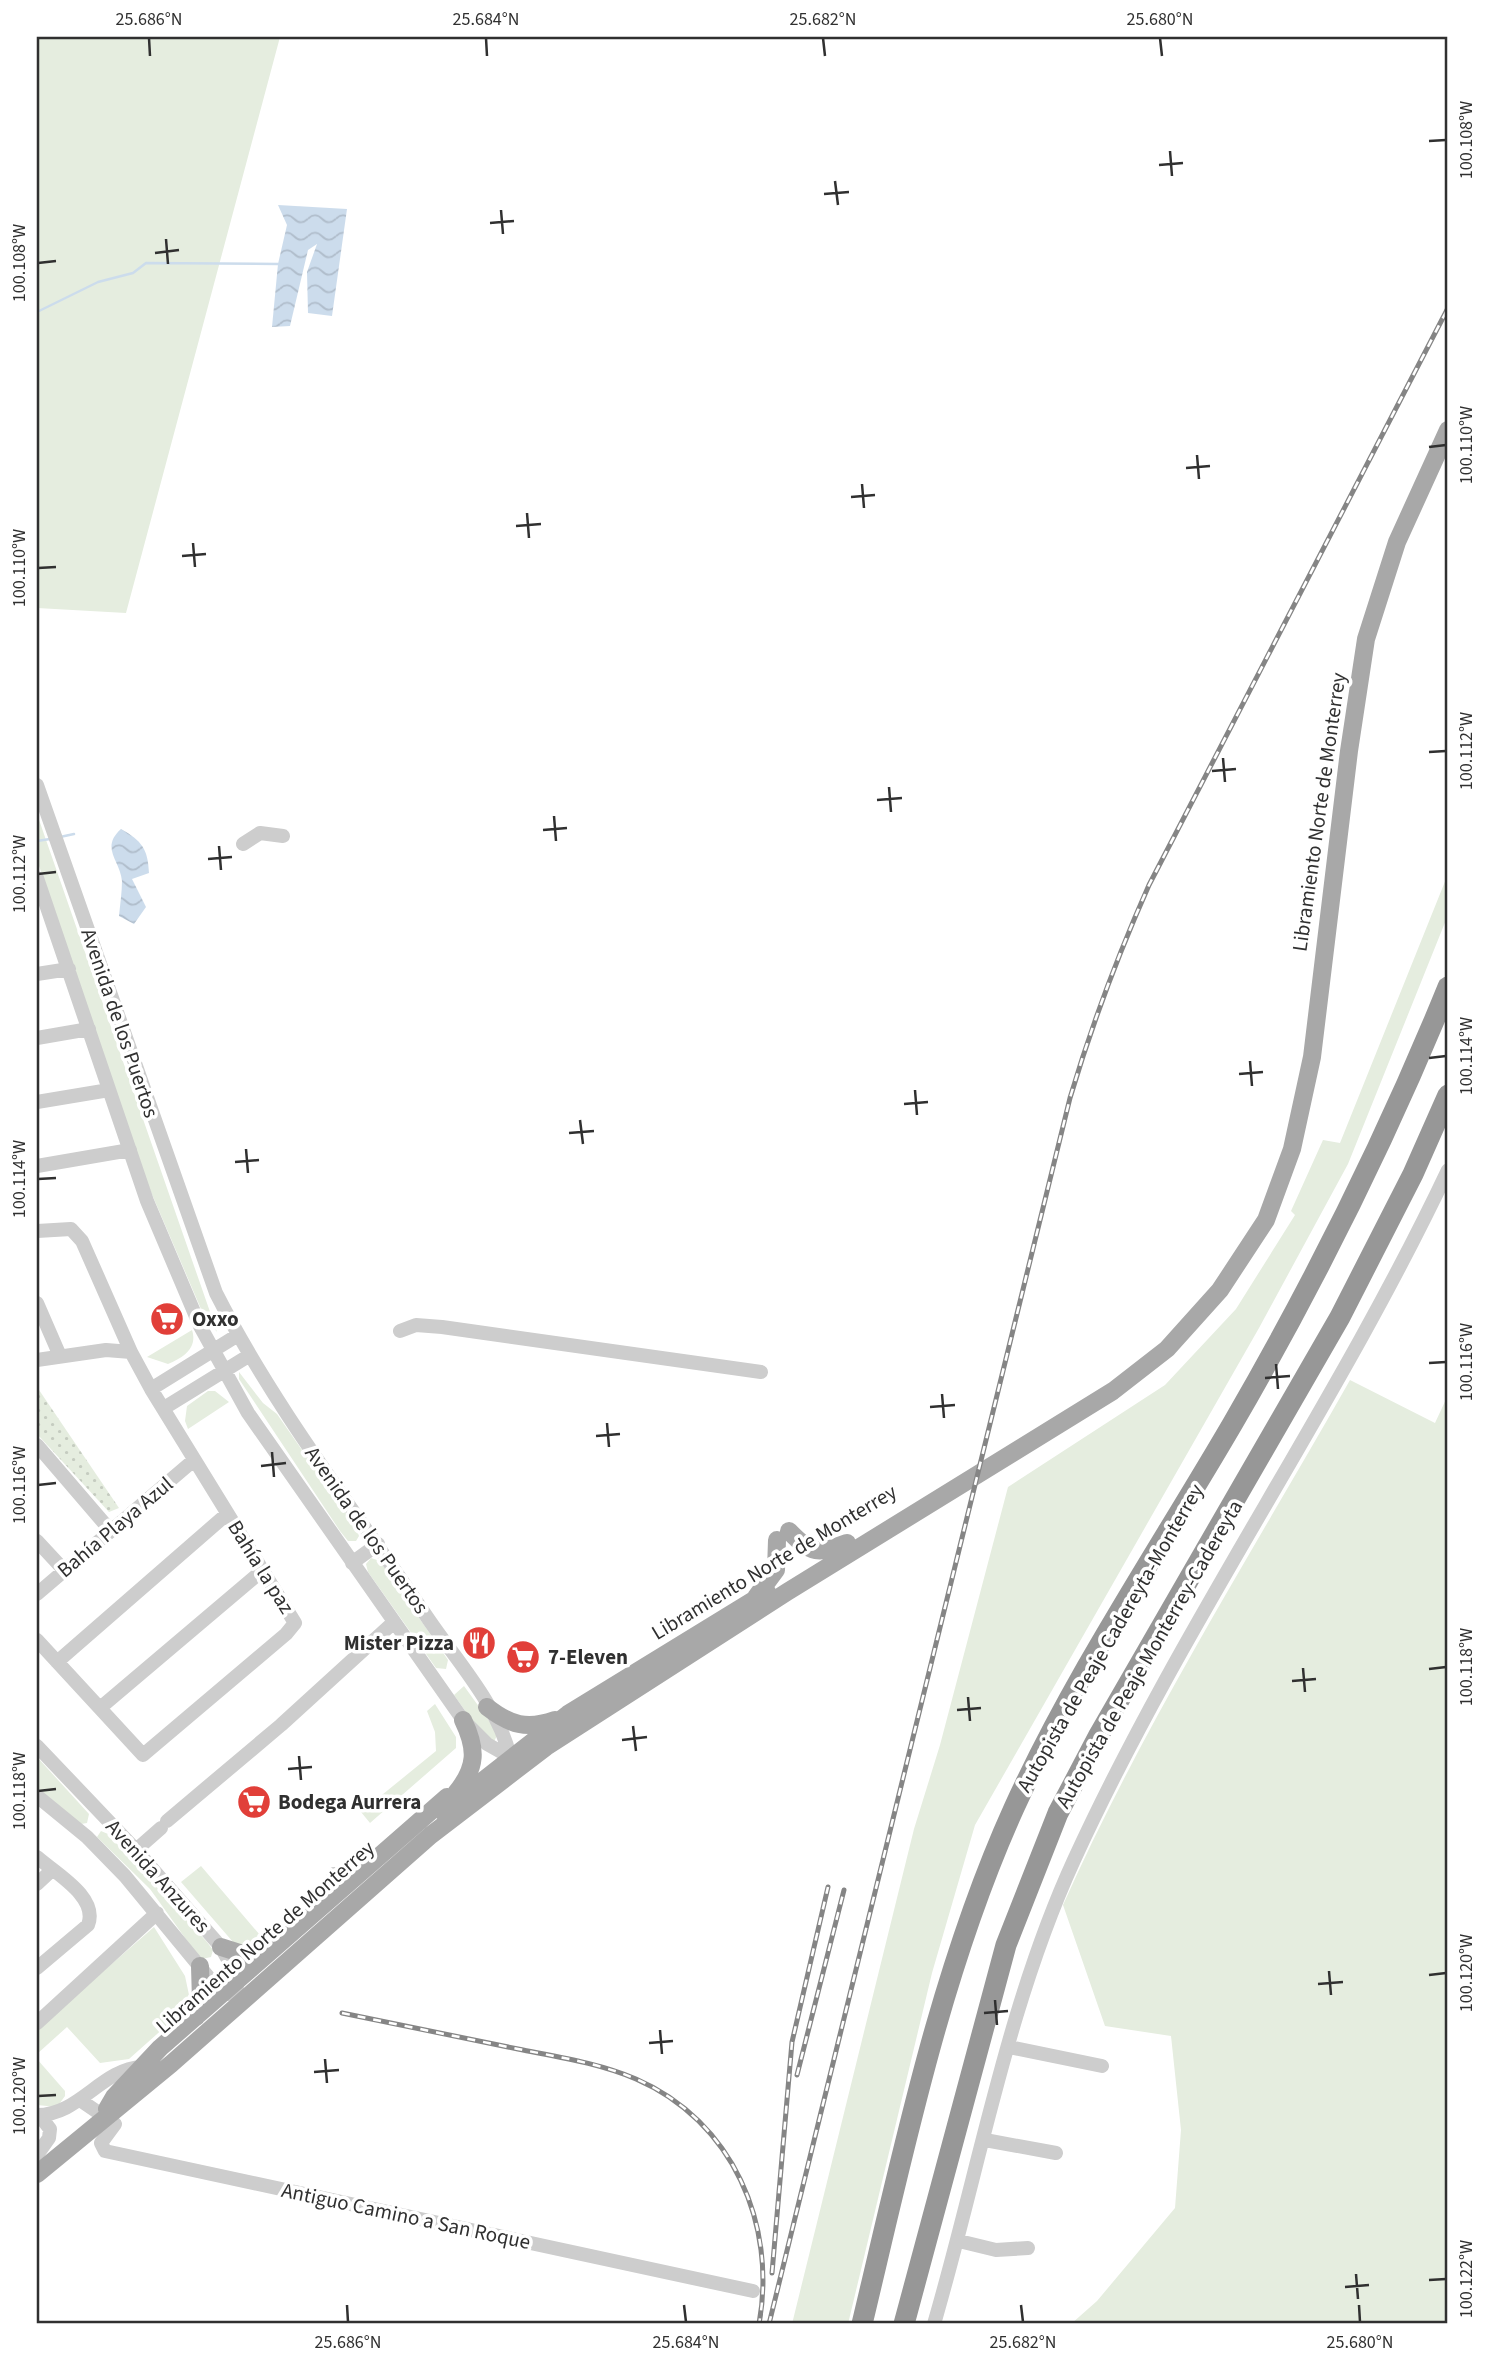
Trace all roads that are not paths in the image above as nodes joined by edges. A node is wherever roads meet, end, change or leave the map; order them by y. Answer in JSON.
{"nodes":[{"id":1,"x":1448,"y":430,"type":"edge"},
{"id":2,"x":37,"y":785,"type":"edge"},
{"id":3,"x":283,"y":836,"type":"dead end"},
{"id":4,"x":243,"y":844,"type":"dead end"},
{"id":5,"x":37,"y":878,"type":"edge"},
{"id":6,"x":42,"y":909,"type":"edge"},
{"id":7,"x":69,"y":969,"type":"junction"},
{"id":8,"x":37,"y":974,"type":"edge"},
{"id":9,"x":1448,"y":987,"type":"edge"},
{"id":10,"x":89,"y":1029,"type":"junction"},
{"id":11,"x":37,"y":1038,"type":"edge"},
{"id":12,"x":109,"y":1090,"type":"junction"},
{"id":13,"x":1448,"y":1096,"type":"edge"},
{"id":14,"x":37,"y":1102,"type":"edge"},
{"id":15,"x":130,"y":1150,"type":"junction"},
{"id":16,"x":37,"y":1166,"type":"edge"},
{"id":17,"x":1448,"y":1170,"type":"edge"},
{"id":18,"x":1269,"y":1209,"type":"junction"},
{"id":19,"x":37,"y":1231,"type":"edge"},
{"id":20,"x":37,"y":1303,"type":"edge"},
{"id":21,"x":400,"y":1331,"type":"dead end"},
{"id":22,"x":239,"y":1335,"type":"junction"},
{"id":23,"x":213,"y":1351,"type":"junction"},
{"id":24,"x":131,"y":1352,"type":"junction"},
{"id":25,"x":250,"y":1355,"type":"junction"},
{"id":26,"x":60,"y":1356,"type":"junction"},
{"id":27,"x":37,"y":1360,"type":"edge"},
{"id":28,"x":224,"y":1371,"type":"junction"},
{"id":29,"x":761,"y":1372,"type":"dead end"},
{"id":30,"x":151,"y":1389,"type":"junction"},
{"id":31,"x":164,"y":1408,"type":"junction"},
{"id":32,"x":37,"y":1445,"type":"edge"},
{"id":33,"x":194,"y":1460,"type":"junction"},
{"id":34,"x":227,"y":1514,"type":"junction"},
{"id":35,"x":110,"y":1530,"type":"junction"},
{"id":36,"x":37,"y":1541,"type":"edge"},
{"id":37,"x":847,"y":1543,"type":"junction"},
{"id":38,"x":378,"y":1544,"type":"junction"},
{"id":39,"x":352,"y":1563,"type":"junction"},
{"id":40,"x":64,"y":1569,"type":"junction"},
{"id":41,"x":264,"y":1570,"type":"junction"},
{"id":42,"x":37,"y":1594,"type":"edge"},
{"id":43,"x":753,"y":1600,"type":"junction"},
{"id":44,"x":394,"y":1622,"type":"junction"},
{"id":45,"x":37,"y":1640,"type":"edge"},
{"id":46,"x":57,"y":1662,"type":"junction"},
{"id":47,"x":622,"y":1699,"type":"junction"},
{"id":48,"x":487,"y":1707,"type":"junction"},
{"id":49,"x":100,"y":1708,"type":"junction"},
{"id":50,"x":568,"y":1714,"type":"junction"},
{"id":51,"x":463,"y":1720,"type":"junction"},
{"id":52,"x":37,"y":1746,"type":"edge"},
{"id":53,"x":510,"y":1757,"type":"junction"},
{"id":54,"x":467,"y":1777,"type":"junction"},
{"id":55,"x":37,"y":1796,"type":"edge"},
{"id":56,"x":106,"y":1817,"type":"junction"},
{"id":57,"x":424,"y":1832,"type":"junction"},
{"id":58,"x":87,"y":1837,"type":"junction"},
{"id":59,"x":136,"y":1850,"type":"junction"},
{"id":60,"x":379,"y":1853,"type":"junction"},
{"id":61,"x":37,"y":1857,"type":"edge"},
{"id":62,"x":52,"y":1870,"type":"junction"},
{"id":63,"x":37,"y":1884,"type":"edge"},
{"id":64,"x":157,"y":1913,"type":"junction"},
{"id":65,"x":312,"y":1938,"type":"junction"},
{"id":66,"x":222,"y":1947,"type":"junction"},
{"id":67,"x":268,"y":1951,"type":"junction"},
{"id":68,"x":200,"y":1966,"type":"junction"},
{"id":69,"x":37,"y":1968,"type":"edge"},
{"id":70,"x":233,"y":1988,"type":"junction"},
{"id":71,"x":195,"y":2019,"type":"junction"},
{"id":72,"x":37,"y":2023,"type":"edge"},
{"id":73,"x":1009,"y":2047,"type":"junction"},
{"id":74,"x":171,"y":2064,"type":"junction"},
{"id":75,"x":1102,"y":2066,"type":"dead end"},
{"id":76,"x":142,"y":2067,"type":"junction"},
{"id":77,"x":80,"y":2101,"type":"junction"},
{"id":78,"x":105,"y":2113,"type":"junction"},
{"id":79,"x":38,"y":2116,"type":"edge"},
{"id":80,"x":985,"y":2140,"type":"junction"},
{"id":81,"x":1056,"y":2153,"type":"dead end"},
{"id":82,"x":37,"y":2155,"type":"edge"},
{"id":83,"x":37,"y":2174,"type":"edge"},
{"id":84,"x":959,"y":2241,"type":"junction"},
{"id":85,"x":1028,"y":2248,"type":"dead end"},
{"id":86,"x":753,"y":2291,"type":"dead end"},
{"id":87,"x":862,"y":2324,"type":"edge"},
{"id":88,"x":904,"y":2324,"type":"edge"},
{"id":89,"x":934,"y":2324,"type":"edge"}],
"edges":[{"from":1,"to":18,"type":"main road","name":"Libramiento Norte de Monterrey"},
{"from":2,"to":22,"type":"street","name":"Avenida de los Puertos"},
{"from":3,"to":4,"type":"street"},
{"from":5,"to":6,"type":"street","name":"Avenida de los Puertos"},
{"from":6,"to":7,"type":"street","name":"Avenida de los Puertos"},
{"from":7,"to":8,"type":"street"},
{"from":7,"to":10,"type":"street","name":"Avenida de los Puertos"},
{"from":9,"to":87,"type":"highway","name":"Autopista de Peaje Cadereyta-Monterrey"},
{"from":10,"to":11,"type":"street"},
{"from":10,"to":12,"type":"street","name":"Avenida de los Puertos"},
{"from":12,"to":14,"type":"street"},
{"from":12,"to":15,"type":"street","name":"Avenida de los Puertos"},
{"from":13,"to":88,"type":"highway","name":"Autopista de Peaje Monterrey-Cadereyta"},
{"from":15,"to":16,"type":"street"},
{"from":15,"to":23,"type":"street","name":"Avenida de los Puertos"},
{"from":17,"to":73,"type":"street"},
{"from":18,"to":37,"type":"main road","name":"Libramiento Norte de Monterrey"},
{"from":18,"to":47,"type":"main road","name":"Libramiento Norte de Monterrey"},
{"from":19,"to":24,"type":"street","name":"Bahía la paz"},
{"from":20,"to":26,"type":"street"},
{"from":21,"to":29,"type":"street"},
{"from":22,"to":23,"type":"street"},
{"from":22,"to":25,"type":"street","name":"Avenida de los Puertos"},
{"from":23,"to":28,"type":"street","name":"Avenida de los Puertos"},
{"from":23,"to":30,"type":"street"},
{"from":24,"to":26,"type":"street"},
{"from":24,"to":30,"type":"street","name":"Bahía la paz"},
{"from":25,"to":28,"type":"street"},
{"from":25,"to":38,"type":"street","name":"Avenida de los Puertos"},
{"from":26,"to":27,"type":"street"},
{"from":28,"to":31,"type":"street"},
{"from":28,"to":39,"type":"street","name":"Avenida de los Puertos"},
{"from":30,"to":31,"type":"street","name":"Bahía la paz"},
{"from":31,"to":33,"type":"street","name":"Bahía la paz"},
{"from":32,"to":35,"type":"street"},
{"from":33,"to":34,"type":"street","name":"Bahía la paz"},
{"from":33,"to":35,"type":"street","name":"Bahía Playa Azul"},
{"from":34,"to":41,"type":"street","name":"Bahía la paz"},
{"from":34,"to":46,"type":"street"},
{"from":35,"to":40,"type":"street","name":"Bahía Playa Azul"},
{"from":36,"to":40,"type":"street"},
{"from":37,"to":43,"type":"main road","name":"Libramiento Norte de Monterrey"},
{"from":37,"to":43,"type":"main road"},
{"from":38,"to":39,"type":"street"},
{"from":38,"to":48,"type":"street","name":"Avenida de los Puertos"},
{"from":39,"to":44,"type":"street","name":"Avenida de los Puertos"},
{"from":40,"to":42,"type":"street","name":"Bahía Playa Azul"},
{"from":41,"to":49,"type":"street"},
{"from":41,"to":49,"type":"street","name":"Bahía la paz"},
{"from":43,"to":50,"type":"main road","name":"Libramiento Norte de Monterrey"},
{"from":44,"to":51,"type":"street","name":"Avenida de los Puertos"},
{"from":44,"to":59,"type":"street"},
{"from":45,"to":46,"type":"street","name":"Bahía la paz"},
{"from":46,"to":49,"type":"street","name":"Bahía la paz"},
{"from":47,"to":53,"type":"main road"},
{"from":47,"to":57,"type":"main road","name":"Libramiento Norte de Monterrey"},
{"from":48,"to":50,"type":"main road"},
{"from":48,"to":53,"type":"street","name":"Avenida de los Puertos"},
{"from":50,"to":53,"type":"main road","name":"Libramiento Norte de Monterrey"},
{"from":51,"to":53,"type":"street","name":"Avenida de los Puertos"},
{"from":51,"to":54,"type":"main road"},
{"from":52,"to":56,"type":"street","name":"Avenida Anzures"},
{"from":53,"to":57,"type":"main road"},
{"from":54,"to":57,"type":"main road"},
{"from":54,"to":60,"type":"main road"},
{"from":55,"to":58,"type":"street","name":"Avenida Anzures"},
{"from":56,"to":58,"type":"street"},
{"from":56,"to":59,"type":"street","name":"Avenida Anzures"},
{"from":57,"to":60,"type":"main road"},
{"from":57,"to":65,"type":"main road","name":"Libramiento Norte de Monterrey"},
{"from":57,"to":70,"type":"main road","name":"Libramiento Norte de Monterrey"},
{"from":58,"to":64,"type":"street","name":"Avenida Anzures"},
{"from":59,"to":66,"type":"street","name":"Avenida Anzures"},
{"from":60,"to":67,"type":"main road"},
{"from":61,"to":62,"type":"street"},
{"from":62,"to":63,"type":"street"},
{"from":62,"to":69,"type":"street"},
{"from":64,"to":68,"type":"street","name":"Avenida Anzures"},
{"from":64,"to":72,"type":"street"},
{"from":65,"to":70,"type":"main road"},
{"from":65,"to":74,"type":"main road","name":"Libramiento Norte de Monterrey"},
{"from":66,"to":67,"type":"main road"},
{"from":66,"to":68,"type":"street"},
{"from":66,"to":70,"type":"street","name":"Avenida Anzures"},
{"from":67,"to":70,"type":"main road"},
{"from":68,"to":70,"type":"street","name":"Avenida Anzures"},
{"from":68,"to":71,"type":"main road"},
{"from":70,"to":71,"type":"main road"},
{"from":70,"to":74,"type":"main road"},
{"from":70,"to":78,"type":"main road","name":"Libramiento Norte de Monterrey"},
{"from":71,"to":76,"type":"main road"},
{"from":73,"to":75,"type":"street"},
{"from":73,"to":80,"type":"street"},
{"from":74,"to":78,"type":"main road","name":"Libramiento Norte de Monterrey"},
{"from":76,"to":77,"type":"street"},
{"from":76,"to":78,"type":"main road"},
{"from":77,"to":78,"type":"street"},
{"from":77,"to":79,"type":"street"},
{"from":78,"to":83,"type":"main road","name":"Libramiento Norte de Monterrey"},
{"from":78,"to":86,"type":"street","name":"Antiguo Camino a San Roque"},
{"from":79,"to":82,"type":"street"},
{"from":80,"to":81,"type":"street"},
{"from":80,"to":84,"type":"street"},
{"from":84,"to":85,"type":"street"},
{"from":84,"to":89,"type":"street"}]}
